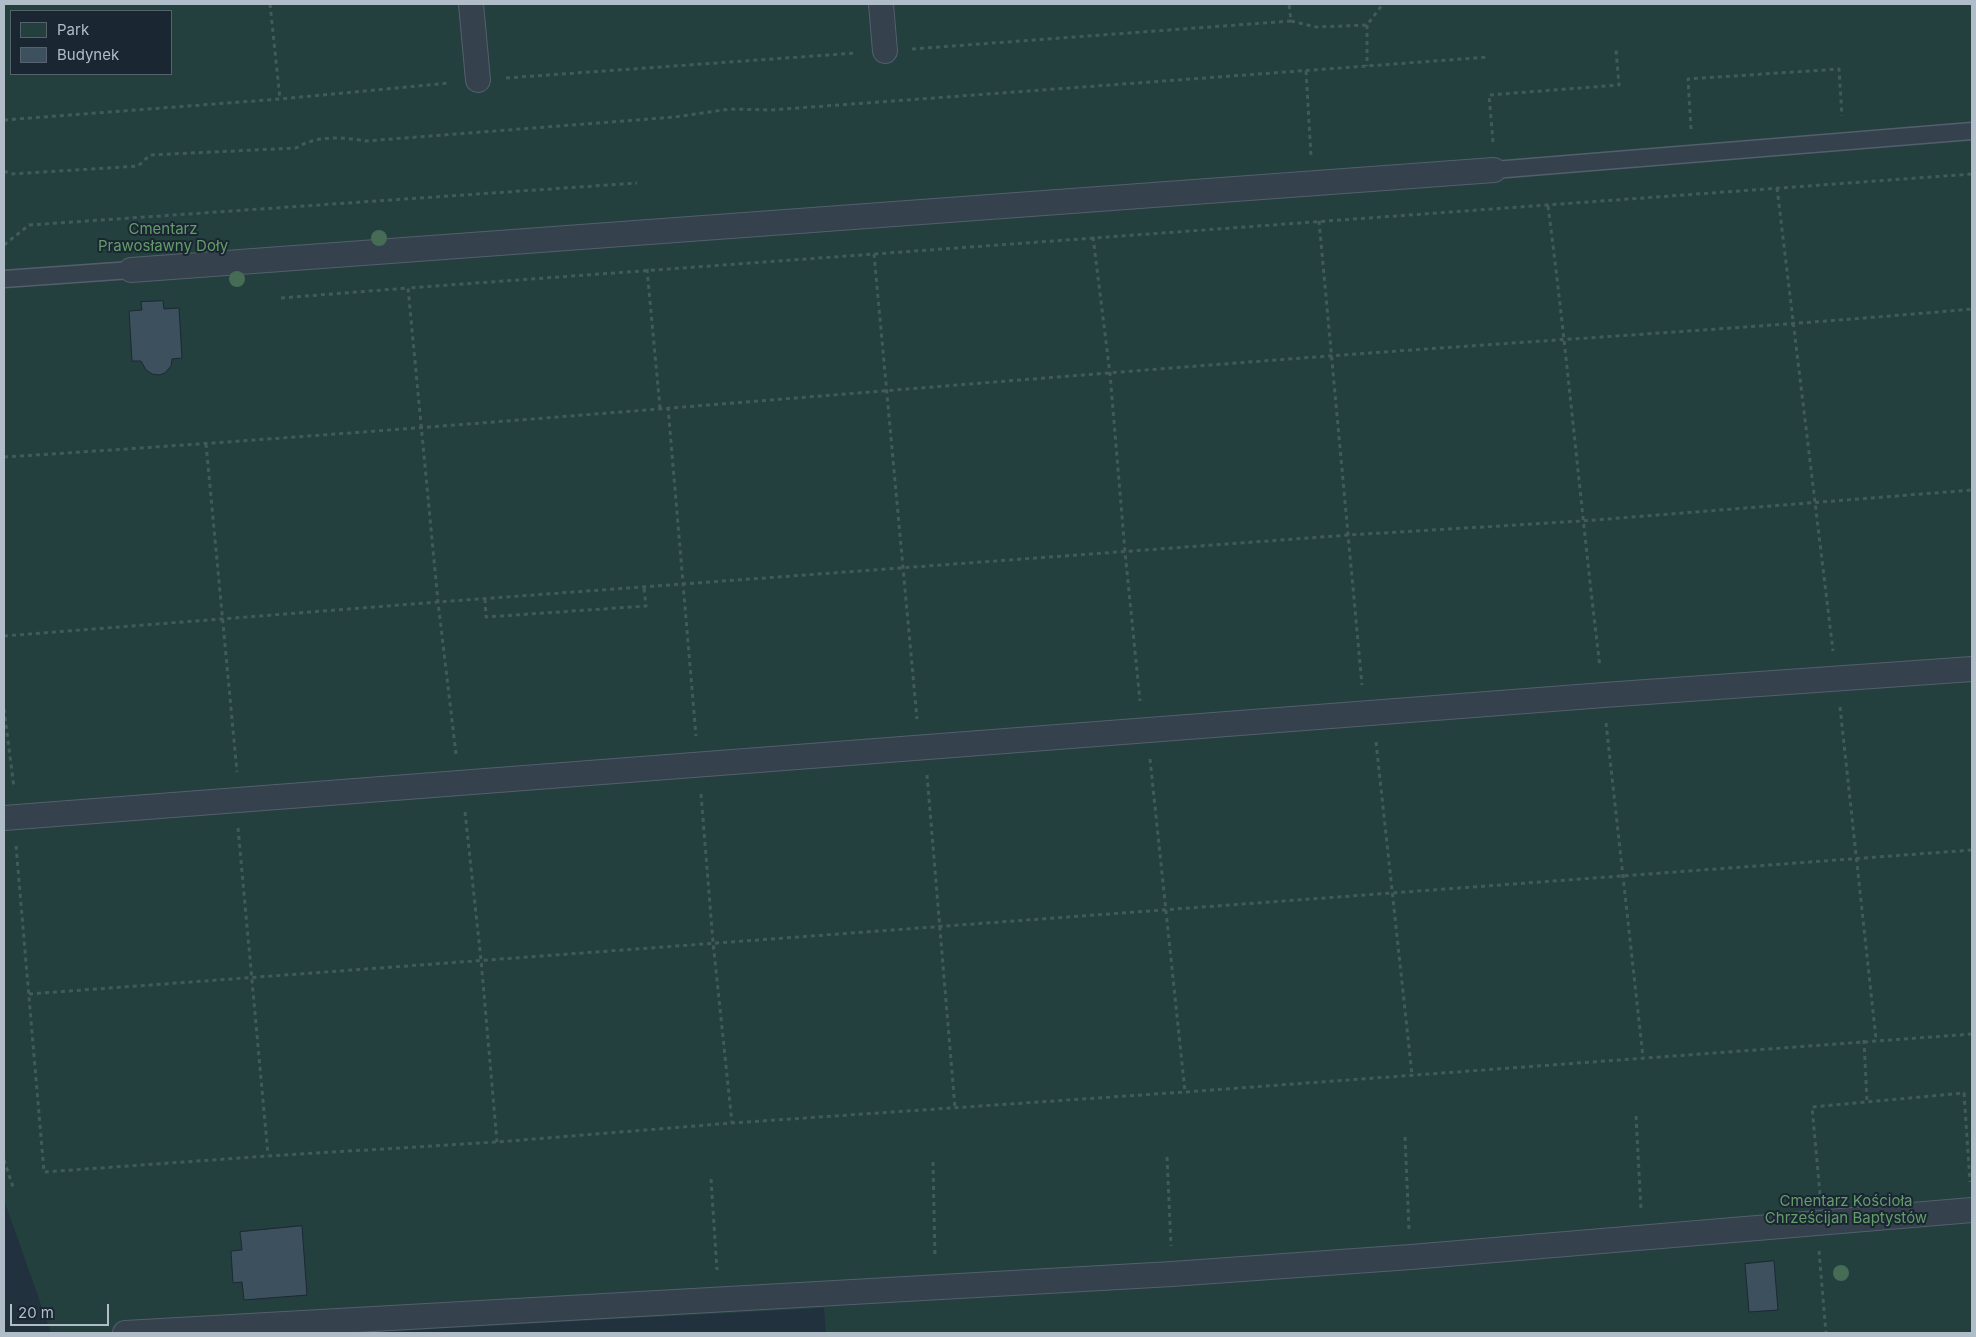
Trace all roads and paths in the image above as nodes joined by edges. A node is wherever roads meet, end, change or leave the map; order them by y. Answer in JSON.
{"nodes":[{"id":1,"x":270,"y":4,"type":"edge"},
{"id":2,"x":471,"y":4,"type":"edge"},
{"id":3,"x":881,"y":4,"type":"edge"},
{"id":4,"x":1289,"y":4,"type":"edge"},
{"id":5,"x":1383,"y":4,"type":"edge"},
{"id":6,"x":1290,"y":21,"type":"junction"},
{"id":7,"x":1367,"y":25,"type":"junction"},
{"id":8,"x":1616,"y":50,"type":"dead end"},
{"id":9,"x":885,"y":51,"type":"junction"},
{"id":10,"x":1490,"y":57,"type":"dead end"},
{"id":11,"x":1367,"y":66,"type":"junction"},
{"id":12,"x":1306,"y":71,"type":"junction"},
{"id":13,"x":478,"y":80,"type":"junction"},
{"id":14,"x":280,"y":99,"type":"junction"},
{"id":15,"x":1842,"y":117,"type":"dead end"},
{"id":16,"x":4,"y":120,"type":"edge"},
{"id":17,"x":1972,"y":131,"type":"edge"},
{"id":18,"x":1691,"y":137,"type":"dead end"},
{"id":19,"x":1494,"y":160,"type":"junction"},
{"id":20,"x":4,"y":171,"type":"edge"},
{"id":21,"x":1972,"y":174,"type":"edge"},
{"id":22,"x":637,"y":183,"type":"dead end"},
{"id":23,"x":1313,"y":184,"type":"junction"},
{"id":24,"x":1777,"y":188,"type":"junction"},
{"id":25,"x":1548,"y":206,"type":"junction"},
{"id":26,"x":1319,"y":221,"type":"junction"},
{"id":27,"x":1094,"y":237,"type":"junction"},
{"id":28,"x":4,"y":245,"type":"edge"},
{"id":29,"x":874,"y":254,"type":"junction"},
{"id":30,"x":647,"y":269,"type":"junction"},
{"id":31,"x":132,"y":270,"type":"joint"},
{"id":32,"x":4,"y":279,"type":"edge"},
{"id":33,"x":408,"y":288,"type":"junction"},
{"id":34,"x":281,"y":298,"type":"dead end"},
{"id":35,"x":1972,"y":310,"type":"edge"},
{"id":36,"x":1795,"y":324,"type":"junction"},
{"id":37,"x":1565,"y":341,"type":"junction"},
{"id":38,"x":1332,"y":356,"type":"junction"},
{"id":39,"x":1110,"y":374,"type":"junction"},
{"id":40,"x":886,"y":391,"type":"junction"},
{"id":41,"x":660,"y":408,"type":"junction"},
{"id":42,"x":423,"y":427,"type":"junction"},
{"id":43,"x":4,"y":457,"type":"edge"},
{"id":44,"x":1972,"y":490,"type":"edge"},
{"id":45,"x":1814,"y":502,"type":"junction"},
{"id":46,"x":1582,"y":521,"type":"junction"},
{"id":47,"x":1349,"y":535,"type":"junction"},
{"id":48,"x":1125,"y":552,"type":"junction"},
{"id":49,"x":904,"y":569,"type":"junction"},
{"id":50,"x":644,"y":588,"type":"junction"},
{"id":51,"x":485,"y":599,"type":"junction"},
{"id":52,"x":438,"y":602,"type":"junction"},
{"id":53,"x":4,"y":636,"type":"edge"},
{"id":54,"x":1972,"y":669,"type":"edge"},
{"id":55,"x":1837,"y":679,"type":"junction"},
{"id":56,"x":1604,"y":695,"type":"junction"},
{"id":57,"x":4,"y":709,"type":"edge"},
{"id":58,"x":1369,"y":713,"type":"junction"},
{"id":59,"x":1143,"y":731,"type":"junction"},
{"id":60,"x":923,"y":748,"type":"junction"},
{"id":61,"x":460,"y":783,"type":"junction"},
{"id":62,"x":9,"y":818,"type":"edge"},
{"id":63,"x":1972,"y":850,"type":"edge"},
{"id":64,"x":1855,"y":858,"type":"junction"},
{"id":65,"x":1622,"y":875,"type":"junction"},
{"id":66,"x":1392,"y":892,"type":"junction"},
{"id":67,"x":1166,"y":910,"type":"junction"},
{"id":68,"x":939,"y":926,"type":"junction"},
{"id":69,"x":481,"y":960,"type":"junction"},
{"id":70,"x":29,"y":994,"type":"junction"},
{"id":71,"x":1972,"y":1034,"type":"edge"},
{"id":72,"x":1864,"y":1040,"type":"junction"},
{"id":73,"x":1876,"y":1040,"type":"junction"},
{"id":74,"x":1643,"y":1057,"type":"junction"},
{"id":75,"x":1412,"y":1075,"type":"junction"},
{"id":76,"x":1185,"y":1092,"type":"junction"},
{"id":77,"x":1867,"y":1102,"type":"junction"},
{"id":78,"x":955,"y":1108,"type":"junction"},
{"id":79,"x":1636,"y":1116,"type":"dead end"},
{"id":80,"x":1405,"y":1137,"type":"dead end"},
{"id":81,"x":497,"y":1142,"type":"junction"},
{"id":82,"x":1167,"y":1157,"type":"dead end"},
{"id":83,"x":4,"y":1160,"type":"edge"},
{"id":84,"x":933,"y":1162,"type":"dead end"},
{"id":85,"x":711,"y":1179,"type":"dead end"},
{"id":86,"x":13,"y":1187,"type":"dead end"},
{"id":87,"x":1971,"y":1187,"type":"dead end"},
{"id":88,"x":1972,"y":1210,"type":"edge"},
{"id":89,"x":1820,"y":1223,"type":"junction"},
{"id":90,"x":1642,"y":1238,"type":"junction"},
{"id":91,"x":1411,"y":1257,"type":"junction"},
{"id":92,"x":1172,"y":1274,"type":"junction"},
{"id":93,"x":936,"y":1289,"type":"junction"},
{"id":94,"x":719,"y":1301,"type":"junction"},
{"id":95,"x":125,"y":1333,"type":"edge"},
{"id":96,"x":1826,"y":1333,"type":"edge"}],
"edges":[{"from":1,"to":14,"type":"path"},
{"from":2,"to":13,"type":"street"},
{"from":3,"to":9,"type":"street"},
{"from":4,"to":6,"type":"path"},
{"from":5,"to":7,"type":"path"},
{"from":6,"to":7,"type":"path"},
{"from":6,"to":9,"type":"path"},
{"from":7,"to":11,"type":"path"},
{"from":8,"to":19,"type":"path"},
{"from":9,"to":13,"type":"path"},
{"from":10,"to":11,"type":"path"},
{"from":11,"to":12,"type":"path"},
{"from":12,"to":20,"type":"path"},
{"from":12,"to":23,"type":"path"},
{"from":13,"to":14,"type":"path"},
{"from":14,"to":16,"type":"path"},
{"from":15,"to":18,"type":"path"},
{"from":17,"to":19,"type":"lane"},
{"from":19,"to":23,"type":"street"},
{"from":21,"to":24,"type":"path"},
{"from":22,"to":28,"type":"path"},
{"from":23,"to":31,"type":"street"},
{"from":24,"to":25,"type":"path"},
{"from":24,"to":36,"type":"path"},
{"from":25,"to":26,"type":"path"},
{"from":25,"to":37,"type":"path"},
{"from":26,"to":27,"type":"path"},
{"from":26,"to":38,"type":"path"},
{"from":27,"to":29,"type":"path"},
{"from":27,"to":39,"type":"path"},
{"from":29,"to":30,"type":"path"},
{"from":29,"to":40,"type":"path"},
{"from":30,"to":33,"type":"path"},
{"from":30,"to":41,"type":"path"},
{"from":31,"to":32,"type":"lane"},
{"from":33,"to":34,"type":"path"},
{"from":33,"to":42,"type":"path"},
{"from":35,"to":36,"type":"path"},
{"from":36,"to":37,"type":"path"},
{"from":36,"to":45,"type":"path"},
{"from":37,"to":38,"type":"path"},
{"from":37,"to":46,"type":"path"},
{"from":38,"to":39,"type":"path"},
{"from":38,"to":47,"type":"path"},
{"from":39,"to":40,"type":"path"},
{"from":39,"to":48,"type":"path"},
{"from":40,"to":41,"type":"path"},
{"from":40,"to":49,"type":"path"},
{"from":41,"to":42,"type":"path"},
{"from":42,"to":43,"type":"path"},
{"from":42,"to":52,"type":"path"},
{"from":44,"to":45,"type":"path"},
{"from":45,"to":46,"type":"path"},
{"from":45,"to":55,"type":"path"},
{"from":46,"to":47,"type":"path"},
{"from":46,"to":56,"type":"path"},
{"from":47,"to":48,"type":"path"},
{"from":47,"to":58,"type":"path"},
{"from":48,"to":49,"type":"path"},
{"from":48,"to":59,"type":"path"},
{"from":49,"to":50,"type":"path"},
{"from":49,"to":60,"type":"path"},
{"from":50,"to":51,"type":"path"},
{"from":50,"to":51,"type":"path"},
{"from":51,"to":52,"type":"path"},
{"from":52,"to":53,"type":"path"},
{"from":52,"to":61,"type":"path"},
{"from":54,"to":55,"type":"street"},
{"from":55,"to":56,"type":"street"},
{"from":55,"to":64,"type":"path"},
{"from":56,"to":58,"type":"street"},
{"from":56,"to":65,"type":"path"},
{"from":57,"to":62,"type":"path"},
{"from":58,"to":59,"type":"street"},
{"from":58,"to":66,"type":"path"},
{"from":59,"to":60,"type":"street"},
{"from":59,"to":67,"type":"path"},
{"from":60,"to":61,"type":"street"},
{"from":60,"to":68,"type":"path"},
{"from":61,"to":62,"type":"street"},
{"from":61,"to":69,"type":"path"},
{"from":62,"to":70,"type":"path"},
{"from":63,"to":64,"type":"path"},
{"from":64,"to":65,"type":"path"},
{"from":64,"to":73,"type":"path"},
{"from":65,"to":66,"type":"path"},
{"from":65,"to":74,"type":"path"},
{"from":66,"to":67,"type":"path"},
{"from":66,"to":75,"type":"path"},
{"from":67,"to":68,"type":"path"},
{"from":67,"to":76,"type":"path"},
{"from":68,"to":69,"type":"path"},
{"from":68,"to":78,"type":"path"},
{"from":69,"to":70,"type":"path"},
{"from":69,"to":81,"type":"path"},
{"from":70,"to":81,"type":"path"},
{"from":71,"to":73,"type":"path"},
{"from":72,"to":73,"type":"path"},
{"from":72,"to":74,"type":"path"},
{"from":72,"to":77,"type":"path"},
{"from":74,"to":75,"type":"path"},
{"from":75,"to":76,"type":"path"},
{"from":76,"to":78,"type":"path"},
{"from":77,"to":87,"type":"path"},
{"from":77,"to":89,"type":"path"},
{"from":78,"to":81,"type":"path"},
{"from":79,"to":90,"type":"path"},
{"from":80,"to":91,"type":"path"},
{"from":82,"to":92,"type":"path"},
{"from":83,"to":86,"type":"path"},
{"from":84,"to":93,"type":"path"},
{"from":85,"to":94,"type":"path"},
{"from":88,"to":89,"type":"street"},
{"from":89,"to":90,"type":"street"},
{"from":89,"to":96,"type":"path"},
{"from":90,"to":91,"type":"street"},
{"from":91,"to":92,"type":"street"},
{"from":92,"to":93,"type":"street"},
{"from":93,"to":94,"type":"street"},
{"from":94,"to":95,"type":"street"}]}
